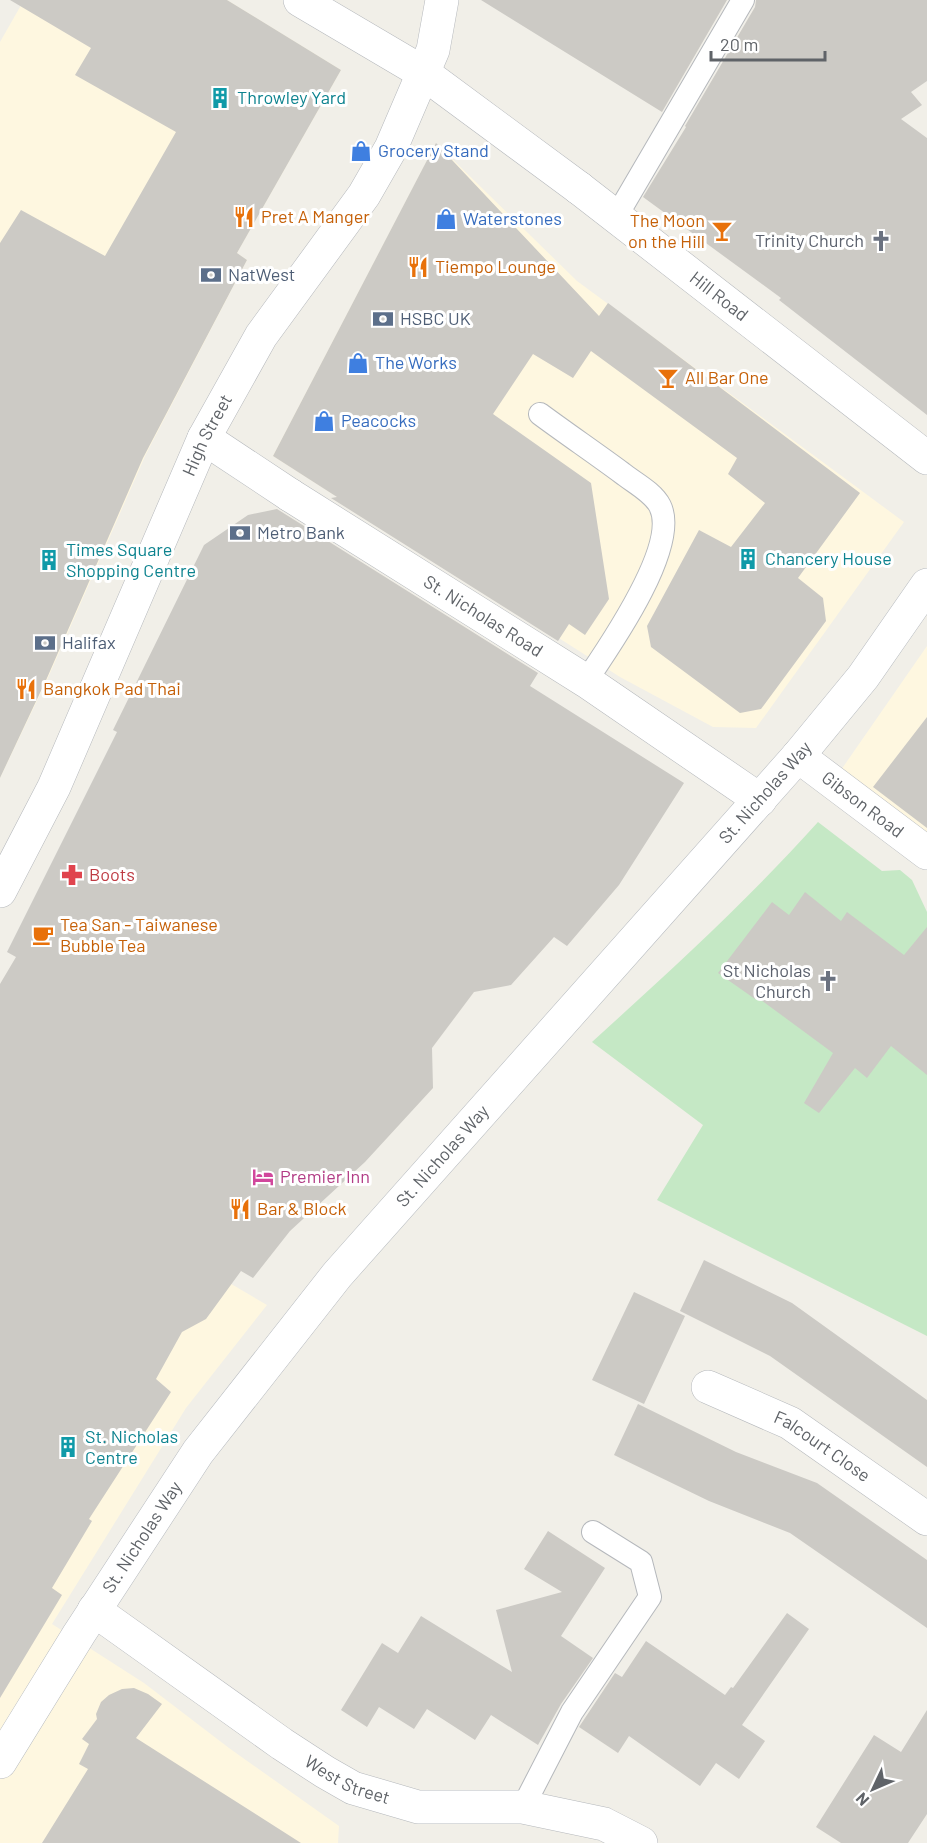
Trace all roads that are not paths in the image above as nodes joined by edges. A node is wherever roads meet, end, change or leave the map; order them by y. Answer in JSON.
{"nodes":[{"id":1,"x":300,"y":0,"type":"edge"},
{"id":2,"x":442,"y":0,"type":"edge"},
{"id":3,"x":743,"y":0,"type":"edge"},
{"id":4,"x":422,"y":72,"type":"junction"},
{"id":5,"x":616,"y":217,"type":"junction"},
{"id":6,"x":540,"y":414,"type":"dead end"},
{"id":7,"x":204,"y":438,"type":"junction"},
{"id":8,"x":927,"y":458,"type":"edge"},
{"id":9,"x":927,"y":585,"type":"edge"},
{"id":10,"x":586,"y":681,"type":"junction"},
{"id":11,"x":798,"y":756,"type":"junction"},
{"id":12,"x":760,"y":800,"type":"junction"},
{"id":13,"x":927,"y":853,"type":"edge"},
{"id":14,"x":0,"y":891,"type":"edge"},
{"id":15,"x":708,"y":1387,"type":"dead end"},
{"id":16,"x":927,"y":1518,"type":"edge"},
{"id":17,"x":593,"y":1532,"type":"dead end"},
{"id":18,"x":94,"y":1610,"type":"junction"},
{"id":19,"x":0,"y":1762,"type":"edge"},
{"id":20,"x":523,"y":1807,"type":"junction"},
{"id":21,"x":640,"y":1843,"type":"edge"}],
"edges":[{"from":1,"to":4,"type":"street","name":"Hill Road"},
{"from":2,"to":4,"type":"street","name":"High Street"},
{"from":3,"to":5,"type":"lane"},
{"from":4,"to":5,"type":"street","name":"Hill Road"},
{"from":4,"to":7,"type":"street","name":"High Street"},
{"from":5,"to":8,"type":"street","name":"Hill Road"},
{"from":6,"to":10,"type":"lane"},
{"from":7,"to":10,"type":"street","name":"St. Nicholas Road"},
{"from":7,"to":14,"type":"street","name":"High Street"},
{"from":9,"to":11,"type":"street","name":"St. Nicholas Way"},
{"from":10,"to":12,"type":"street","name":"St. Nicholas Road"},
{"from":11,"to":12,"type":"street","name":"St. Nicholas Way"},
{"from":11,"to":13,"type":"street","name":"Gibson Road"},
{"from":12,"to":18,"type":"street","name":"St. Nicholas Way"},
{"from":15,"to":16,"type":"street","name":"Falcourt Close"},
{"from":17,"to":20,"type":"lane"},
{"from":18,"to":19,"type":"street","name":"St. Nicholas Way"},
{"from":18,"to":20,"type":"street","name":"West Street"},
{"from":20,"to":21,"type":"street","name":"West Street"}]}
